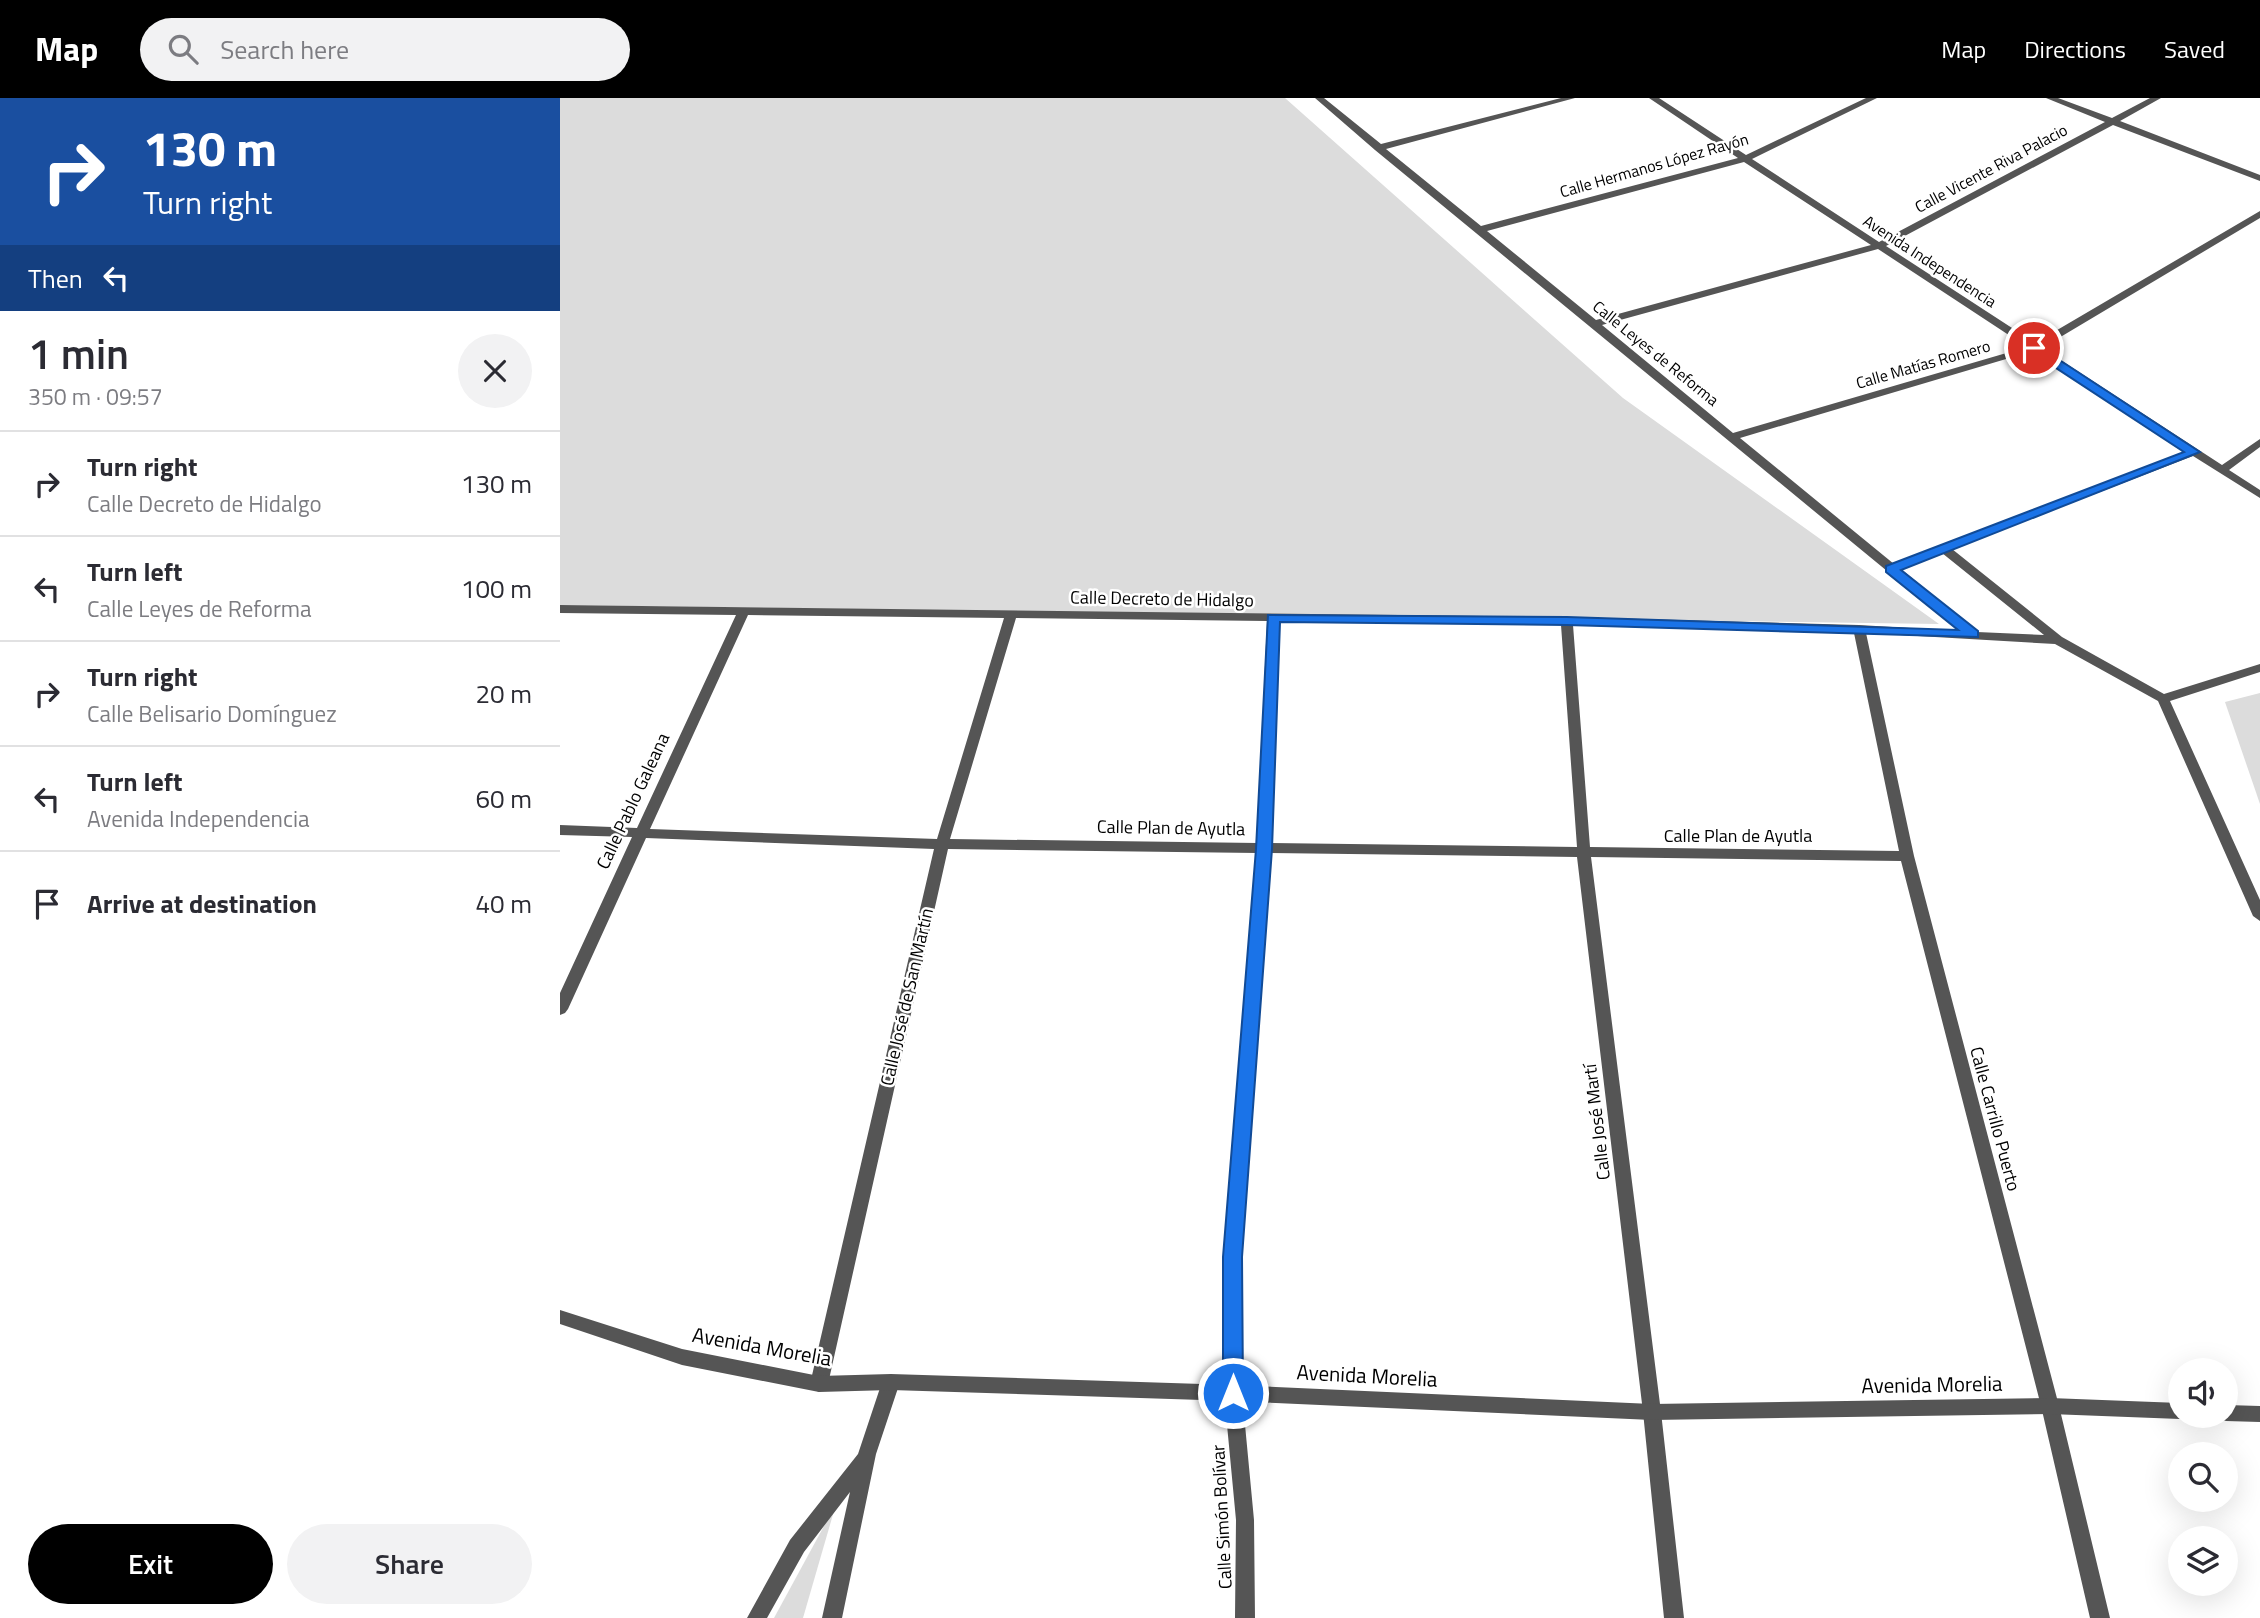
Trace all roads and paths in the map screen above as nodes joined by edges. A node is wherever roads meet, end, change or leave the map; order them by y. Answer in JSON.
{"nodes":[{"id":1,"x":1318,"y":98,"type":"edge"},
{"id":2,"x":1571,"y":98,"type":"edge"},
{"id":3,"x":1653,"y":98,"type":"edge"},
{"id":4,"x":1872,"y":98,"type":"edge"},
{"id":5,"x":2050,"y":98,"type":"edge"},
{"id":6,"x":2157,"y":98,"type":"edge"},
{"id":7,"x":2112,"y":121,"type":"junction"},
{"id":8,"x":1378,"y":148,"type":"junction"},
{"id":9,"x":1744,"y":159,"type":"junction"},
{"id":10,"x":2260,"y":178,"type":"edge"},
{"id":11,"x":2260,"y":214,"type":"edge"},
{"id":12,"x":1478,"y":230,"type":"junction"},
{"id":13,"x":1878,"y":246,"type":"junction"},
{"id":14,"x":1593,"y":324,"type":"junction"},
{"id":15,"x":2034,"y":348,"type":"junction"},
{"id":16,"x":1730,"y":437,"type":"junction"},
{"id":17,"x":2260,"y":442,"type":"edge"},
{"id":18,"x":2194,"y":452,"type":"junction"},
{"id":19,"x":2222,"y":470,"type":"junction"},
{"id":20,"x":2260,"y":495,"type":"edge"},
{"id":21,"x":1943,"y":548,"type":"junction"},
{"id":22,"x":1891,"y":569,"type":"junction"},
{"id":23,"x":560,"y":609,"type":"edge"},
{"id":24,"x":744,"y":610,"type":"junction"},
{"id":25,"x":1011,"y":614,"type":"junction"},
{"id":26,"x":1273,"y":618,"type":"junction"},
{"id":27,"x":1567,"y":621,"type":"junction"},
{"id":28,"x":1858,"y":629,"type":"junction"},
{"id":29,"x":1973,"y":634,"type":"junction"},
{"id":30,"x":2058,"y":640,"type":"junction"},
{"id":31,"x":2260,"y":668,"type":"edge"},
{"id":32,"x":2163,"y":699,"type":"junction"},
{"id":33,"x":560,"y":830,"type":"edge"},
{"id":34,"x":639,"y":832,"type":"junction"},
{"id":35,"x":942,"y":844,"type":"junction"},
{"id":36,"x":1264,"y":849,"type":"junction"},
{"id":37,"x":1584,"y":854,"type":"junction"},
{"id":38,"x":1907,"y":856,"type":"junction"},
{"id":39,"x":2260,"y":916,"type":"edge"},
{"id":40,"x":560,"y":1009,"type":"edge"},
{"id":41,"x":560,"y":1317,"type":"edge"},
{"id":42,"x":891,"y":1382,"type":"junction"},
{"id":43,"x":819,"y":1384,"type":"junction"},
{"id":44,"x":1233,"y":1393,"type":"junction"},
{"id":45,"x":2050,"y":1406,"type":"junction"},
{"id":46,"x":2168,"y":1411,"type":"edge"},
{"id":47,"x":1652,"y":1412,"type":"junction"},
{"id":48,"x":2238,"y":1413,"type":"edge"},
{"id":49,"x":2260,"y":1414,"type":"edge"},
{"id":50,"x":867,"y":1454,"type":"junction"},
{"id":51,"x":757,"y":1618,"type":"edge"},
{"id":52,"x":832,"y":1618,"type":"edge"},
{"id":53,"x":1245,"y":1618,"type":"edge"},
{"id":54,"x":1674,"y":1618,"type":"edge"},
{"id":55,"x":2101,"y":1618,"type":"edge"}],
"edges":[{"from":1,"to":8,"type":"street","name":"Calle Leyes de Reforma"},
{"from":2,"to":8,"type":"street"},
{"from":3,"to":9,"type":"street","name":"Avenida Independencia"},
{"from":4,"to":9,"type":"street","name":"Calle Hermanos López Rayón"},
{"from":5,"to":7,"type":"street"},
{"from":6,"to":7,"type":"street","name":"Calle Vicente Riva Palacio"},
{"from":7,"to":10,"type":"street"},
{"from":7,"to":13,"type":"street","name":"Calle Vicente Riva Palacio"},
{"from":8,"to":12,"type":"street","name":"Calle Leyes de Reforma"},
{"from":9,"to":12,"type":"street","name":"Calle Hermanos López Rayón"},
{"from":9,"to":13,"type":"street","name":"Avenida Independencia"},
{"from":11,"to":15,"type":"street","name":"Calle Matías Romero"},
{"from":12,"to":14,"type":"street","name":"Calle Leyes de Reforma"},
{"from":13,"to":14,"type":"street","name":"Calle Vicente Riva Palacio"},
{"from":13,"to":15,"type":"street","name":"Avenida Independencia"},
{"from":14,"to":16,"type":"street","name":"Calle Leyes de Reforma"},
{"from":15,"to":16,"type":"street","name":"Calle Matías Romero"},
{"from":15,"to":18,"type":"street","name":"Avenida Independencia"},
{"from":16,"to":22,"type":"street","name":"Calle Leyes de Reforma"},
{"from":17,"to":19,"type":"street"},
{"from":18,"to":19,"type":"street","name":"Avenida Independencia"},
{"from":18,"to":21,"type":"street"},
{"from":19,"to":20,"type":"street","name":"Avenida Independencia"},
{"from":21,"to":22,"type":"street"},
{"from":21,"to":30,"type":"street"},
{"from":22,"to":29,"type":"street","name":"Calle Leyes de Reforma"},
{"from":23,"to":24,"type":"street","name":"Calle Decreto de Hidalgo"},
{"from":24,"to":25,"type":"street","name":"Calle Decreto de Hidalgo"},
{"from":24,"to":34,"type":"street","name":"Calle Pablo Galeana"},
{"from":25,"to":26,"type":"street","name":"Calle Decreto de Hidalgo"},
{"from":25,"to":35,"type":"street","name":"Calle José de San Martín"},
{"from":26,"to":27,"type":"street","name":"Calle Decreto de Hidalgo"},
{"from":26,"to":36,"type":"street","name":"Calle Simón Bolívar"},
{"from":27,"to":28,"type":"street","name":"Calle Decreto de Hidalgo"},
{"from":27,"to":37,"type":"street","name":"Calle José Martí"},
{"from":28,"to":29,"type":"street","name":"Calle Decreto de Hidalgo"},
{"from":28,"to":38,"type":"street","name":"Calle Carrillo Puerto"},
{"from":29,"to":30,"type":"street","name":"Calle Decreto de Hidalgo"},
{"from":30,"to":32,"type":"street"},
{"from":31,"to":32,"type":"street"},
{"from":32,"to":39,"type":"street"},
{"from":33,"to":34,"type":"street","name":"Calle Plan de Ayutla"},
{"from":34,"to":35,"type":"street","name":"Calle Plan de Ayutla"},
{"from":34,"to":40,"type":"street","name":"Calle Pablo Galeana"},
{"from":35,"to":36,"type":"street","name":"Calle Plan de Ayutla"},
{"from":35,"to":43,"type":"street","name":"Calle José de San Martín"},
{"from":36,"to":37,"type":"street","name":"Calle Plan de Ayutla"},
{"from":36,"to":44,"type":"street","name":"Calle Simón Bolívar"},
{"from":37,"to":38,"type":"street","name":"Calle Plan de Ayutla"},
{"from":37,"to":47,"type":"street","name":"Calle José Martí"},
{"from":38,"to":45,"type":"street","name":"Calle Carrillo Puerto"},
{"from":41,"to":43,"type":"street","name":"Avenida Morelia"},
{"from":42,"to":43,"type":"street","name":"Avenida Morelia"},
{"from":42,"to":44,"type":"street","name":"Avenida Morelia"},
{"from":42,"to":50,"type":"street"},
{"from":44,"to":47,"type":"street","name":"Avenida Morelia"},
{"from":44,"to":53,"type":"street","name":"Calle Simón Bolívar"},
{"from":45,"to":46,"type":"street","name":"Avenida Morelia"},
{"from":45,"to":47,"type":"street","name":"Avenida Morelia"},
{"from":45,"to":55,"type":"street","name":"Calle Carrillo Puerto"},
{"from":47,"to":54,"type":"street","name":"Calle José Martí"},
{"from":48,"to":49,"type":"street"},
{"from":50,"to":51,"type":"street"},
{"from":50,"to":52,"type":"street"}]}
